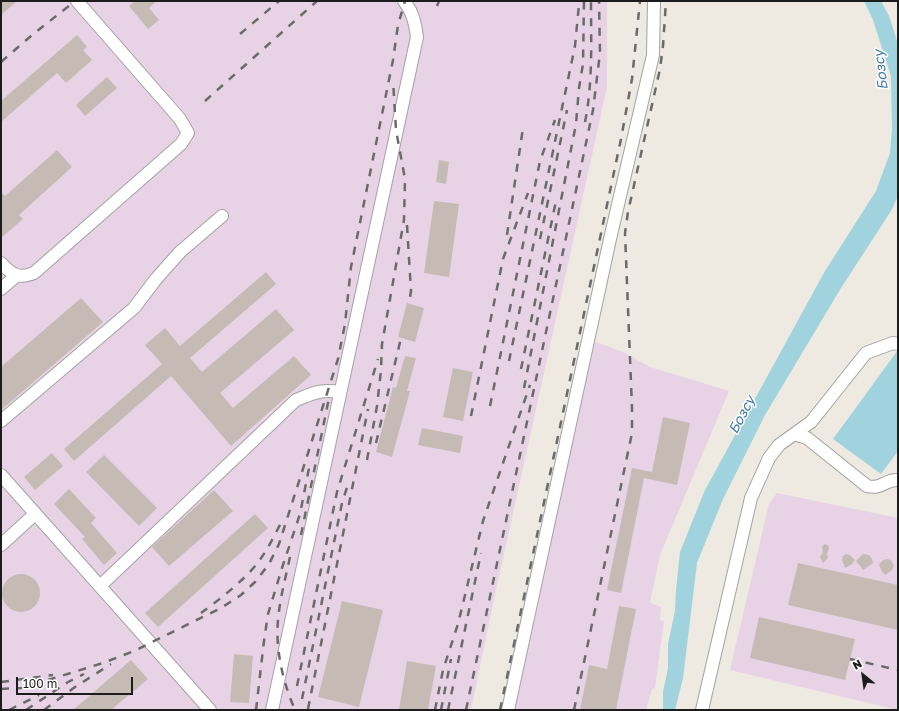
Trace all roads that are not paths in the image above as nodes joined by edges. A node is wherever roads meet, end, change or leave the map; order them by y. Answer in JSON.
{"nodes":[{"id":1,"x":77,"y":1,"type":"edge"},
{"id":2,"x":404,"y":1,"type":"edge"},
{"id":3,"x":654,"y":1,"type":"edge"},
{"id":4,"x":222,"y":216,"type":"dead end"},
{"id":5,"x":1,"y":263,"type":"edge"},
{"id":6,"x":16,"y":276,"type":"junction"},
{"id":7,"x":1,"y":289,"type":"edge"},
{"id":8,"x":898,"y":344,"type":"edge"},
{"id":9,"x":340,"y":392,"type":"junction"},
{"id":10,"x":1,"y":421,"type":"edge"},
{"id":11,"x":794,"y":434,"type":"junction"},
{"id":12,"x":1,"y":475,"type":"edge"},
{"id":13,"x":898,"y":480,"type":"edge"},
{"id":14,"x":35,"y":514,"type":"junction"},
{"id":15,"x":1,"y":545,"type":"edge"},
{"id":16,"x":100,"y":586,"type":"junction"},
{"id":17,"x":210,"y":710,"type":"edge"},
{"id":18,"x":272,"y":710,"type":"edge"},
{"id":19,"x":508,"y":710,"type":"edge"},
{"id":20,"x":702,"y":710,"type":"edge"}],
"edges":[{"from":1,"to":6,"type":"lane"},
{"from":2,"to":9,"type":"lane"},
{"from":3,"to":19,"type":"lane"},
{"from":4,"to":10,"type":"lane"},
{"from":5,"to":6,"type":"lane"},
{"from":6,"to":7,"type":"lane"},
{"from":8,"to":11,"type":"lane"},
{"from":9,"to":16,"type":"lane"},
{"from":9,"to":18,"type":"lane"},
{"from":11,"to":13,"type":"lane"},
{"from":11,"to":20,"type":"lane"},
{"from":12,"to":14,"type":"lane"},
{"from":14,"to":15,"type":"lane"},
{"from":14,"to":16,"type":"lane"},
{"from":16,"to":17,"type":"lane"}]}
